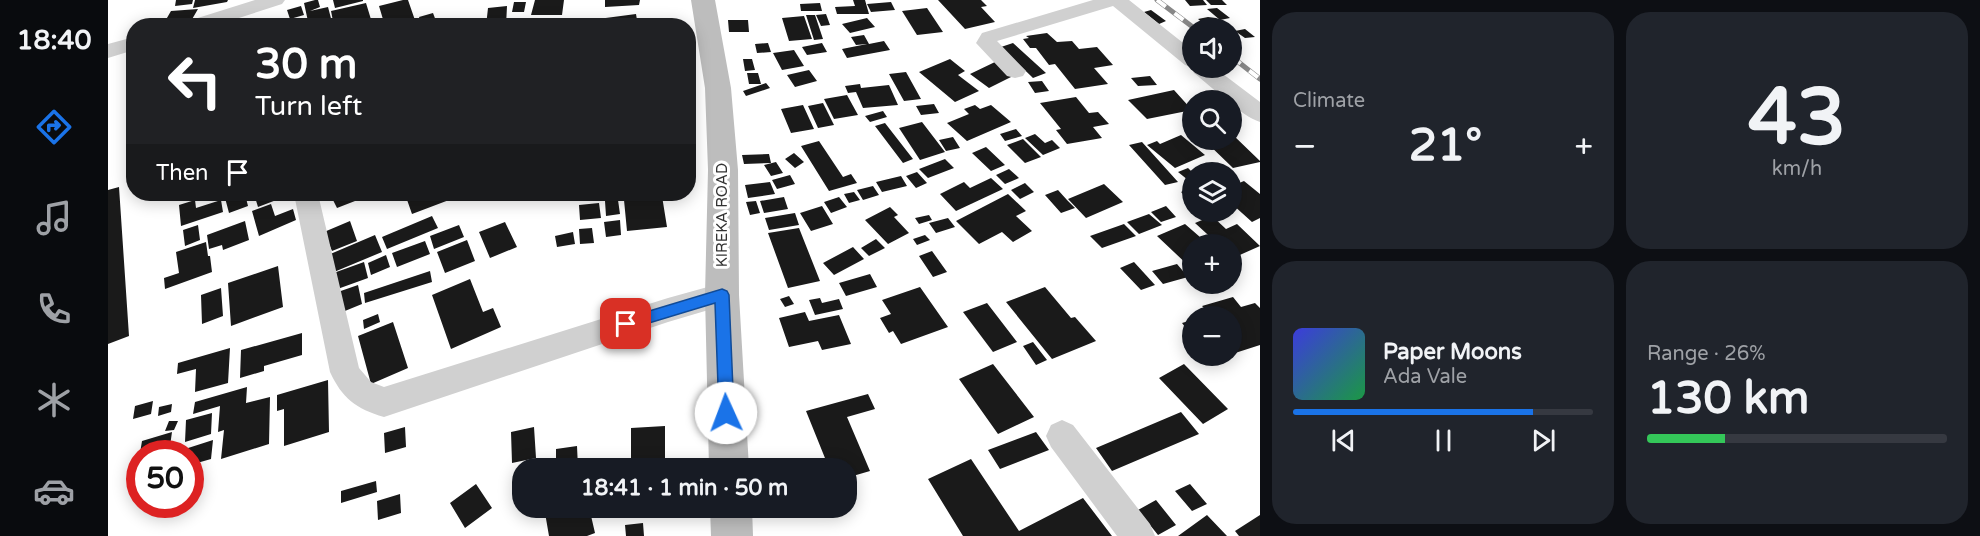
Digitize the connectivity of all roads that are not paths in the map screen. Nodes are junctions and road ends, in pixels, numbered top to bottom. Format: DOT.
graph roads {
  1 [pos="275,0"];
  2 [pos="703,0"];
  3 [pos="1108,1"];
  4 [pos="1052,7"];
  5 [pos="218,18"];
  6 [pos="126,45"];
  7 [pos="108,51"];
  8 [pos="1182,53"];
  9 [pos="1015,71"];
  10 [pos="1215,78"];
  11 [pos="1260,114"];
  12 [pos="308,201"];
  13 [pos="722,295"];
  14 [pos="1062,436"];
  15 [pos="729,458"];
  16 [pos="731,518"];
  17 [pos="732,536"];
  18 [pos="1138,536"];
  1 -- 5 [label="street"];
  2 -- 13 [label="main road, KIREKA ROAD"];
  3 -- 4 [label="street"];
  3 -- 8 [label="street"];
  4 -- 9 [label="street"];
  6 -- 7 [label="street"];
  10 -- 11 [label="street"];
  12 -- 13 [label="street"];
  13 -- 15 [label="main road, KIREKA ROAD"];
  14 -- 18 [label="street"];
  16 -- 17 [label="main road"];
}
